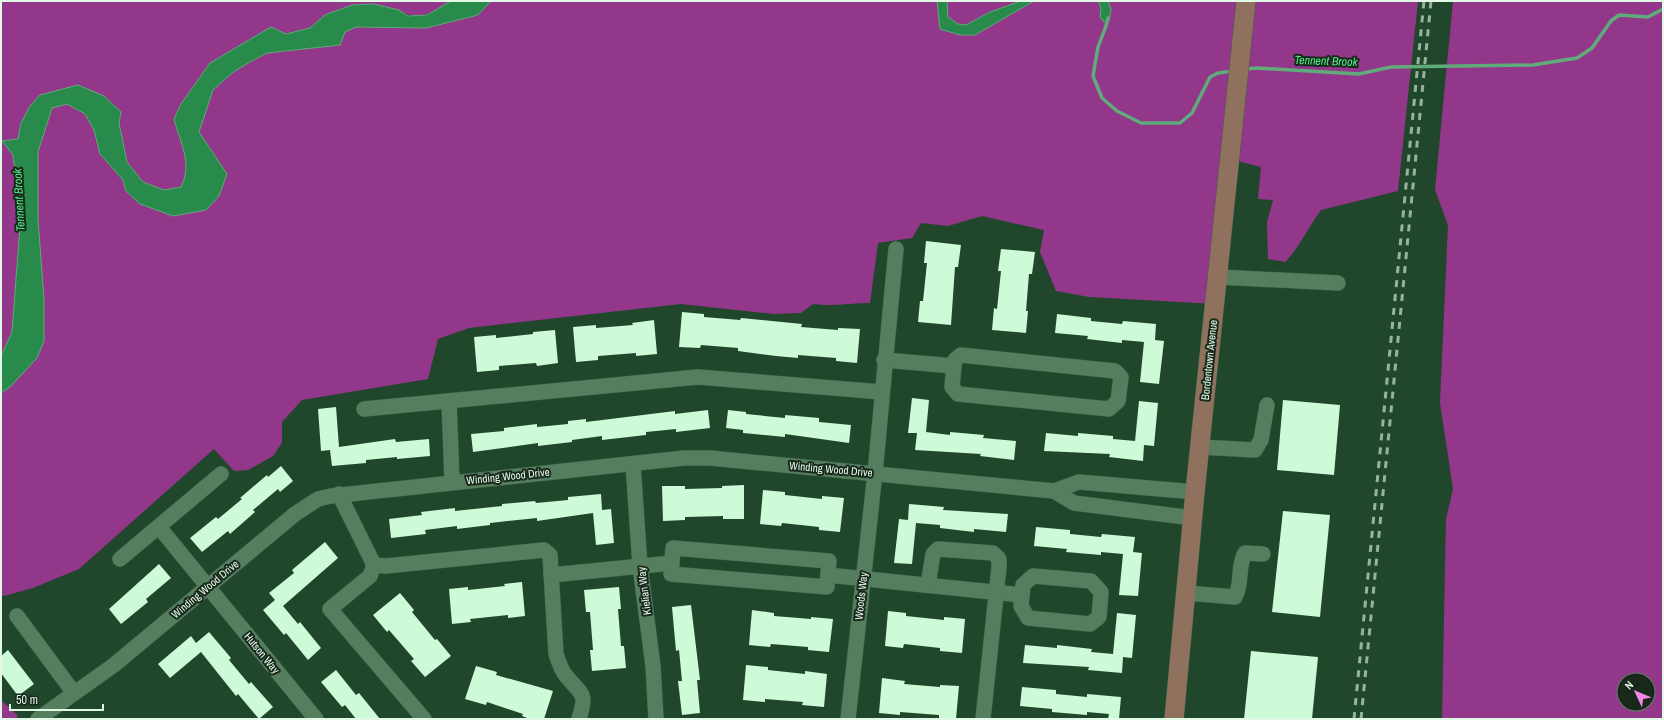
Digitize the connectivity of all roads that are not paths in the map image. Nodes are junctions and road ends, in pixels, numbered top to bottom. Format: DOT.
graph roads {
  1 [pos="1246,1"];
  2 [pos="896,249"];
  3 [pos="1218,277"];
  4 [pos="1338,283"];
  5 [pos="884,360"];
  6 [pos="954,366"];
  7 [pos="882,392"];
  8 [pos="449,401"];
  9 [pos="1267,405"];
  10 [pos="364,409"];
  11 [pos="1200,447"];
  12 [pos="633,464"];
  13 [pos="875,473"];
  14 [pos="221,474"];
  15 [pos="452,481"];
  16 [pos="1054,491"];
  17 [pos="1195,492"];
  18 [pos="339,494"];
  19 [pos="1193,518"];
  20 [pos="159,527"];
  21 [pos="1263,554"];
  22 [pos="120,559"];
  23 [pos="672,563"];
  24 [pos="374,566"];
  25 [pos="640,566"];
  26 [pos="550,575"];
  27 [pos="828,575"];
  28 [pos="863,579"];
  29 [pos="928,585"];
  30 [pos="208,587"];
  31 [pos="996,592"];
  32 [pos="1186,593"];
  33 [pos="1022,595"];
  34 [pos="17,616"];
  35 [pos="74,693"];
  36 [pos="38,719"];
  37 [pos="316,719"];
  38 [pos="424,719"];
  39 [pos="579,719"];
  40 [pos="656,719"];
  41 [pos="848,719"];
  42 [pos="983,719"];
  43 [pos="1174,719"];
  1 -- 3 [label="main road, Bordentown Avenue"];
  2 -- 5 [label="street, Woods Way"];
  3 -- 4 [label="street"];
  3 -- 11 [label="main road, Bordentown Avenue"];
  5 -- 6 [label="street"];
  5 -- 7 [label="street, Woods Way"];
  6 -- 6 [label="street"];
  7 -- 8 [label="street"];
  7 -- 13 [label="street, Woods Way"];
  8 -- 10 [label="street"];
  8 -- 15 [label="street"];
  9 -- 11 [label="street"];
  11 -- 17 [label="main road, Bordentown Avenue"];
  12 -- 13 [label="street, Winding Wood Drive"];
  12 -- 15 [label="street, Winding Wood Drive"];
  12 -- 25 [label="street, Kielian Way"];
  13 -- 16 [label="street, Winding Wood Drive"];
  13 -- 28 [label="street, Woods Way"];
  14 -- 20 [label="street"];
  15 -- 18 [label="street, Winding Wood Drive"];
  16 -- 17 [label="street, Winding Wood Drive"];
  16 -- 19 [label="street, Winding Wood Drive"];
  17 -- 19 [label="main road, Bordentown Avenue"];
  18 -- 24 [label="street"];
  18 -- 30 [label="street, Winding Wood Drive"];
  19 -- 32 [label="main road, Bordentown Avenue"];
  20 -- 22 [label="street"];
  20 -- 30 [label="street, Hutson Way"];
  21 -- 32 [label="street"];
  23 -- 25 [label="street"];
  23 -- 27 [label="street"];
  23 -- 27 [label="street"];
  24 -- 26 [label="street"];
  24 -- 38 [label="street"];
  25 -- 26 [label="street"];
  25 -- 40 [label="street, Kielian Way"];
  26 -- 39 [label="street"];
  27 -- 28 [label="street"];
  28 -- 29 [label="street"];
  28 -- 41 [label="street, Woods Way"];
  29 -- 31 [label="street"];
  29 -- 31 [label="street"];
  30 -- 35 [label="street, Winding Wood Drive"];
  30 -- 37 [label="street, Hutson Way"];
  31 -- 33 [label="street"];
  31 -- 42 [label="street"];
  32 -- 43 [label="main road, Bordentown Avenue"];
  33 -- 33 [label="street"];
  34 -- 35 [label="street"];
  35 -- 36 [label="street, Winding Wood Drive"];
}
